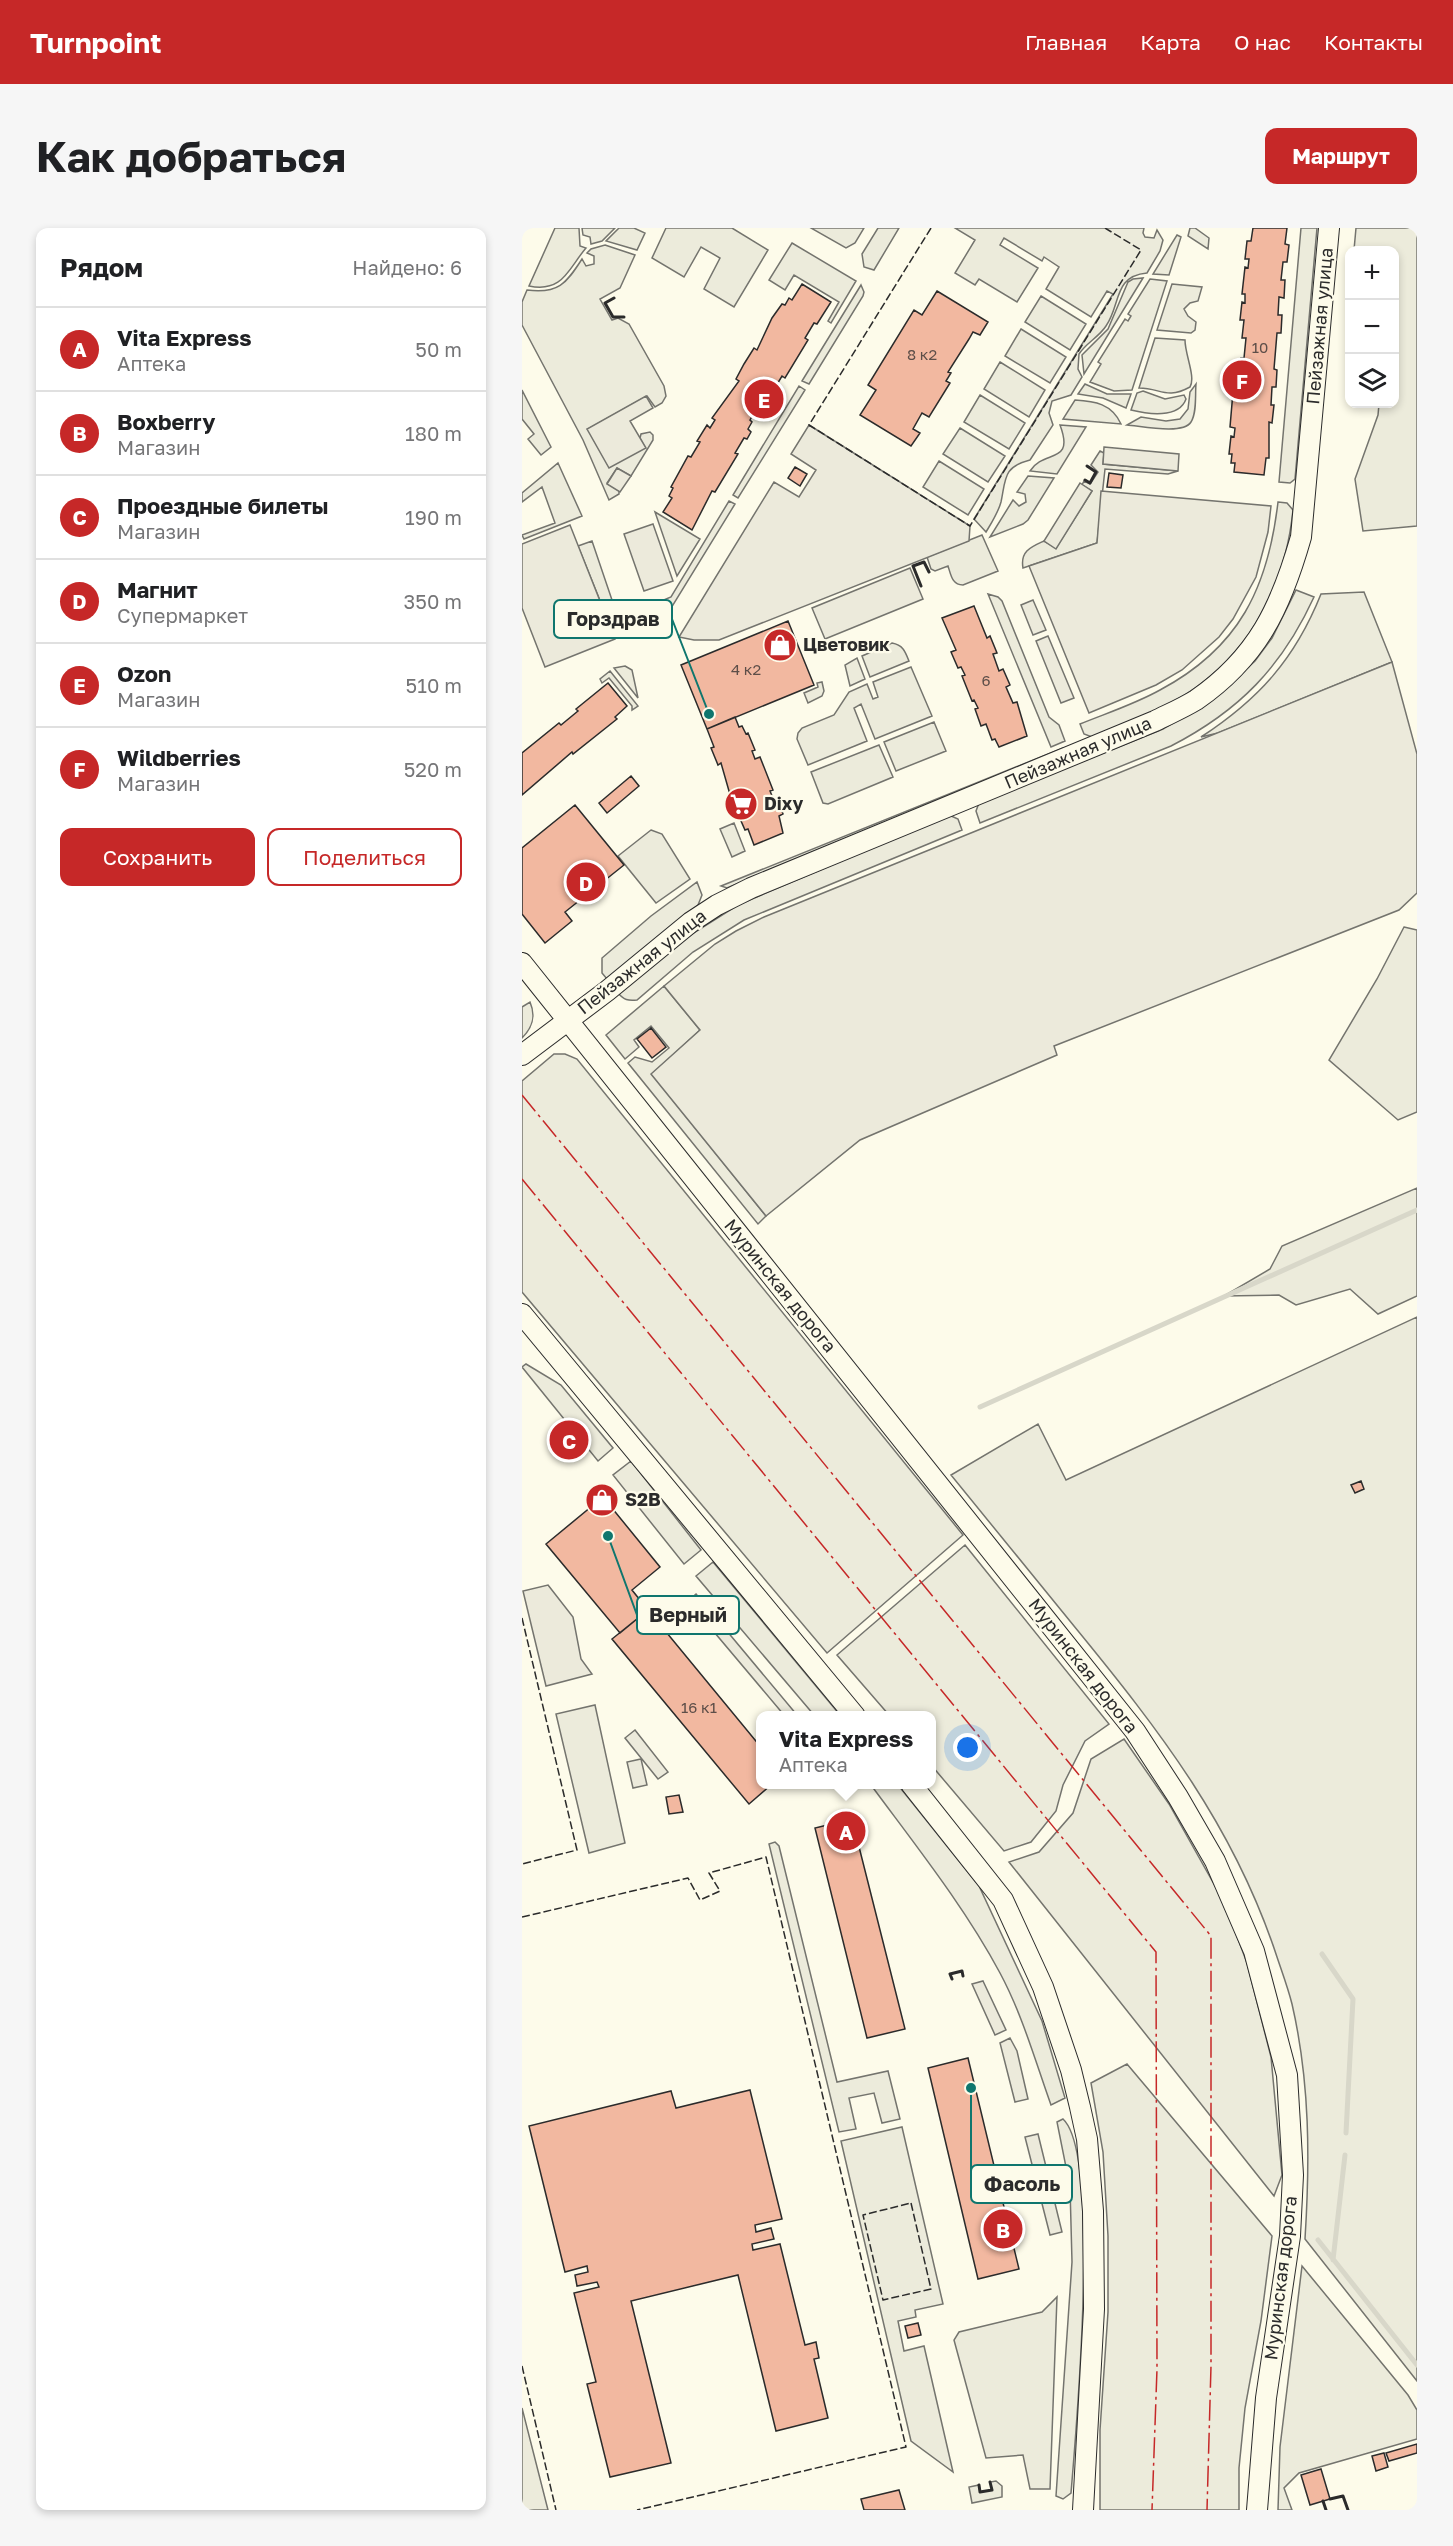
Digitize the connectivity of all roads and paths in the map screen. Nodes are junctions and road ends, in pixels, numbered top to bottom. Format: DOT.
graph roads {
  1 [pos="1329,228"];
  2 [pos="522,963"];
  3 [pos="568,1019"];
  4 [pos="522,1055"];
  5 [pos="522,1314"];
  6 [pos="851,1711"];
  7 [pos="914,1789"];
  8 [pos="1083,2510"];
  9 [pos="1257,2510"];
  1 -- 3 [label="street, Пейзажная улица"];
  2 -- 3 [label="street, Муринская дорога"];
  3 -- 4 [label="street, Пейзажная улица"];
  3 -- 9 [label="street, Муринская дорога"];
  5 -- 6 [label="street"];
  7 -- 8 [label="street"];
}
